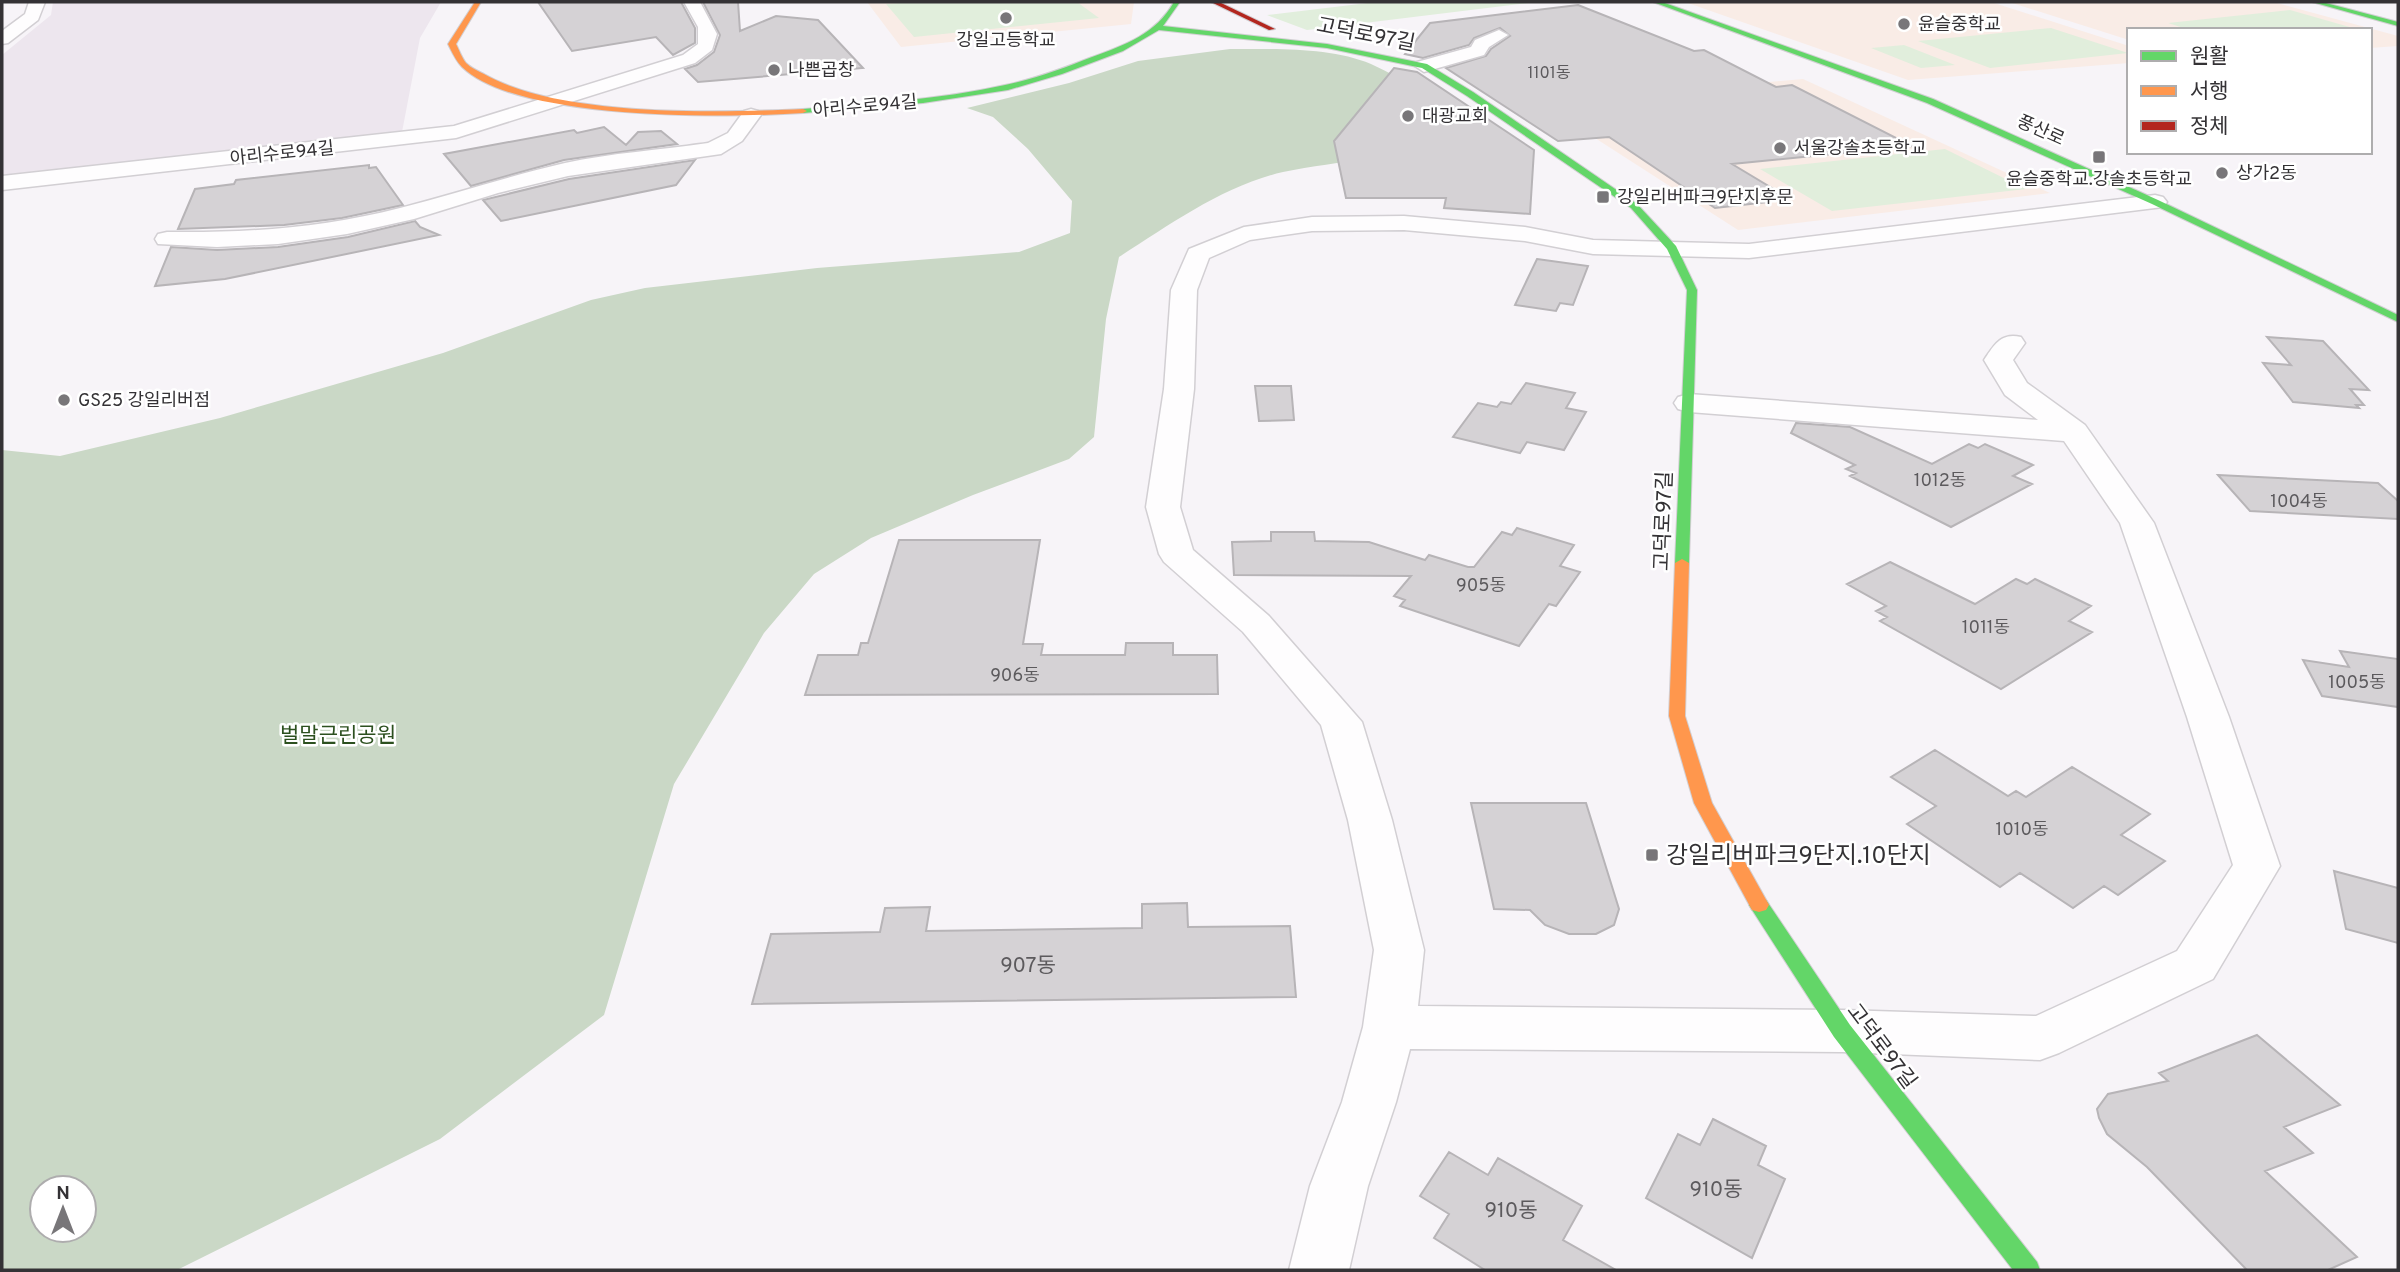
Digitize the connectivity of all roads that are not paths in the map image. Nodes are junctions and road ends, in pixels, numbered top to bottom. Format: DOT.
graph roads {
  1 [pos="37,2"];
  2 [pos="478,2"];
  3 [pos="692,2"];
  4 [pos="1177,2"];
  5 [pos="1214,2"];
  6 [pos="1657,2"];
  7 [pos="2315,2"];
  8 [pos="2398,24"];
  9 [pos="1159,28"];
  10 [pos="1499,35"];
  11 [pos="2,39"];
  12 [pos="1327,46"];
  13 [pos="1186,47"];
  14 [pos="1478,51"];
  15 [pos="1509,51"];
  16 [pos="1147,52"];
  17 [pos="1095,60"];
  18 [pos="1424,66"];
  19 [pos="557,100"];
  20 [pos="751,115"];
  21 [pos="2,183"];
  22 [pos="2155,202"];
  23 [pos="167,239"];
  24 [pos="1672,248"];
  25 [pos="2398,319"];
  26 [pos="2011,343"];
  27 [pos="1689,403"];
  28 [pos="2074,432"];
  29 [pos="1389,1027"];
  30 [pos="1842,1031"];
  31 [pos="1319,1270"];
  32 [pos="2028,1270"];
  1 -- 11 [label="street"];
  2 -- 19 [label="street, 아리수로94길"];
  3 -- 19 [label="street"];
  4 -- 9 [label="street"];
  5 -- 12 [label="street"];
  6 -- 22 [label="street, 풍산로"];
  7 -- 8 [label="street"];
  9 -- 12 [label="street, 고덕로97길"];
  9 -- 17 [label="street, 아리수로94길"];
  10 -- 14 [label="street"];
  12 -- 13 [label="street"];
  12 -- 18 [label="street, 고덕로97길"];
  14 -- 15 [label="street"];
  14 -- 18 [label="street"];
  16 -- 17 [label="street"];
  17 -- 20 [label="street, 아리수로94길"];
  18 -- 24 [label="street, 고덕로97길"];
  19 -- 20 [label="street, 아리수로94길"];
  19 -- 21 [label="street, 아리수로94길"];
  20 -- 23 [label="street"];
  22 -- 24 [label="street"];
  22 -- 25 [label="street, 풍산로"];
  24 -- 27 [label="street, 고덕로97길"];
  24 -- 29 [label="street"];
  26 -- 28 [label="street"];
  27 -- 28 [label="street"];
  27 -- 30 [label="street, 고덕로97길"];
  28 -- 30 [label="street"];
  29 -- 30 [label="street"];
  29 -- 31 [label="street"];
  30 -- 32 [label="street, 고덕로97길"];
}
